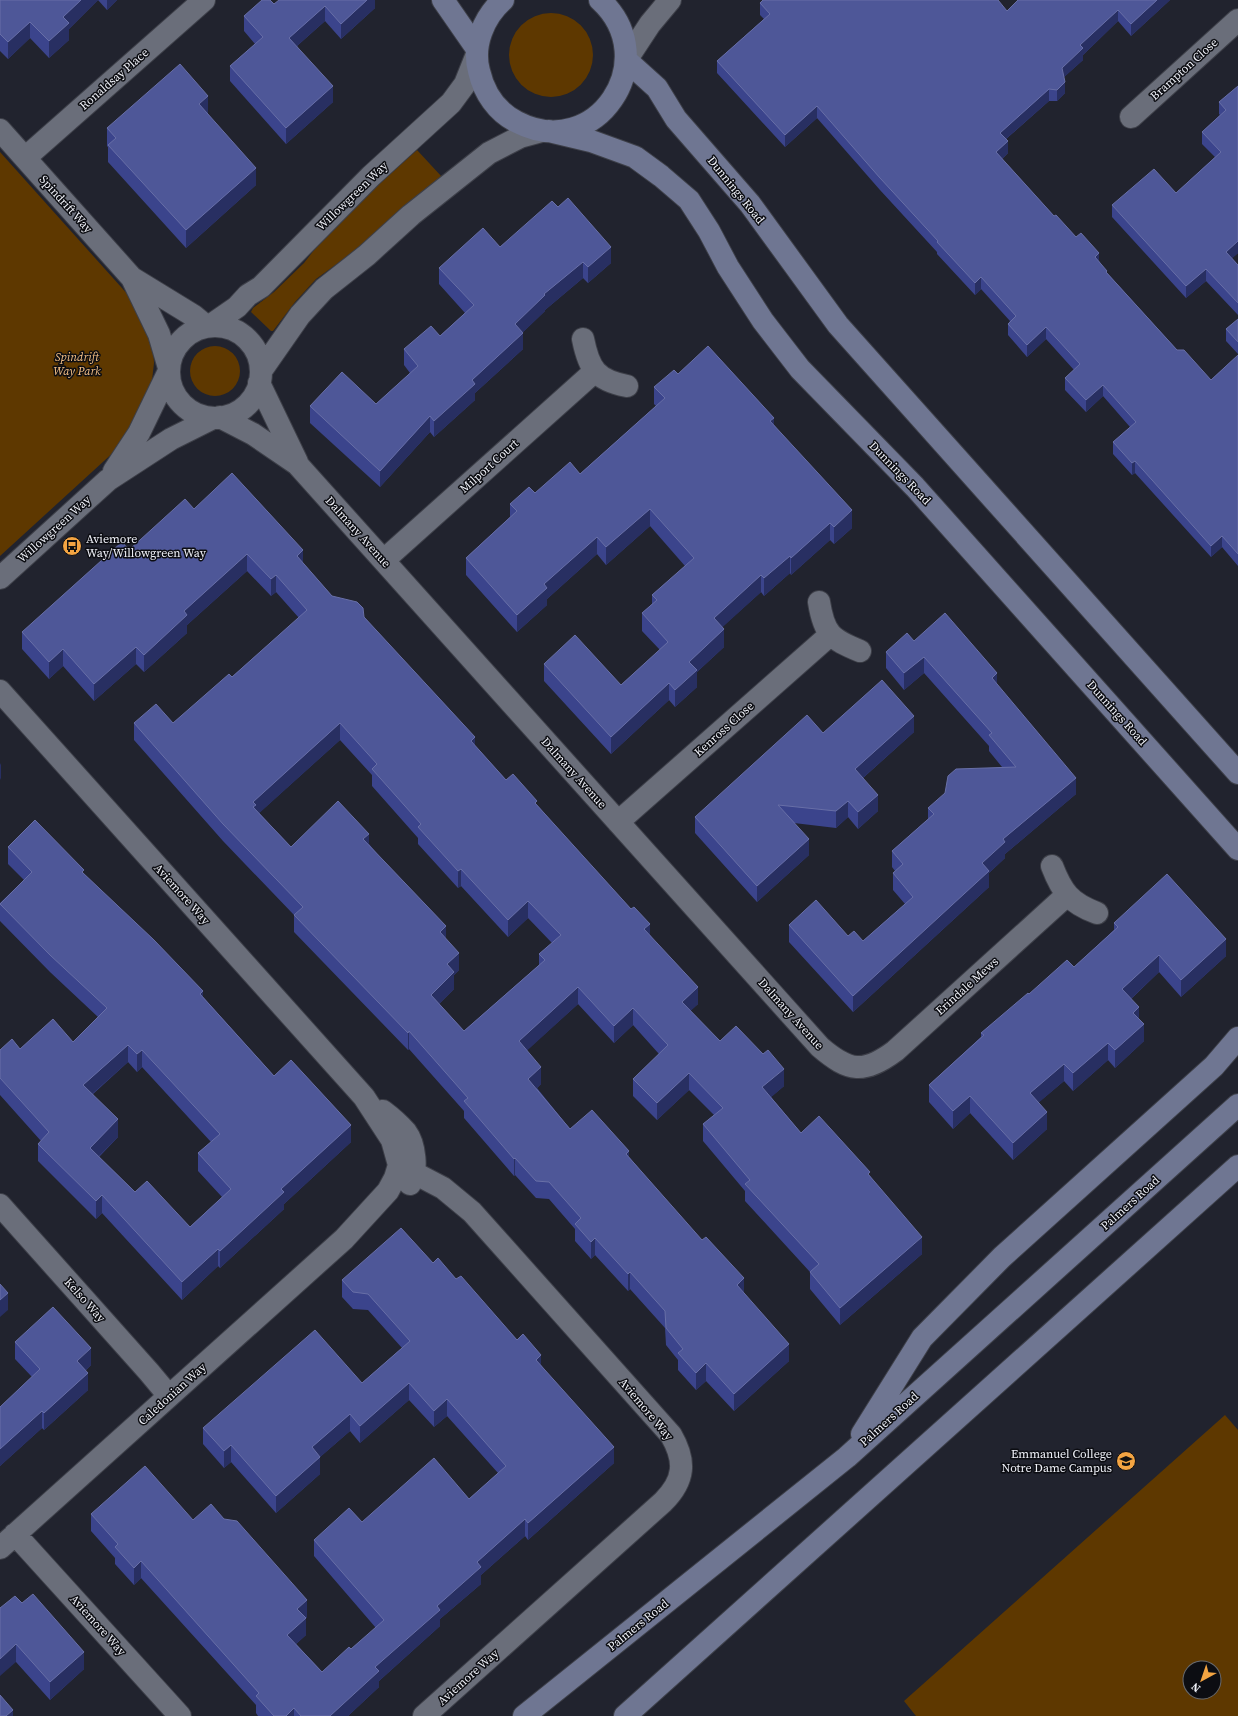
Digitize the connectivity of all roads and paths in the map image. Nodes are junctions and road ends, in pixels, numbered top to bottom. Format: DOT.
graph roads {
  1 [pos="204,0"];
  2 [pos="443,0"];
  3 [pos="503,0"];
  4 [pos="600,0"];
  5 [pos="670,0"];
  6 [pos="1238,20"];
  7 [pos="477,52"];
  8 [pos="626,59"];
  9 [pos="1131,116"];
  10 [pos="0,130"];
  11 [pos="546,131"];
  12 [pos="25,158"];
  13 [pos="132,278"];
  14 [pos="208,326"];
  15 [pos="584,339"];
  16 [pos="168,370"];
  17 [pos="594,372"];
  18 [pos="260,377"];
  19 [pos="627,386"];
  20 [pos="217,417"];
  21 [pos="297,464"];
  22 [pos="108,480"];
  23 [pos="384,560"];
  24 [pos="0,578"];
  25 [pos="819,602"];
  26 [pos="830,635"];
  27 [pos="860,651"];
  28 [pos="0,691"];
  29 [pos="1238,773"];
  30 [pos="618,822"];
  31 [pos="1238,849"];
  32 [pos="1052,866"];
  33 [pos="1067,896"];
  34 [pos="1097,913"];
  35 [pos="1238,1038"];
  36 [pos="862,1067"];
  37 [pos="1238,1105"];
  38 [pos="1238,1166"];
  39 [pos="406,1169"];
  40 [pos="0,1205"];
  41 [pos="169,1396"];
  42 [pos="847,1457"];
  43 [pos="8,1541"];
  44 [pos="180,1716"];
  45 [pos="424,1716"];
  46 [pos="524,1716"];
  47 [pos="625,1716"];
  1 -- 12 [label="street, Ronaldsay Place"];
  2 -- 7 [label="main road"];
  3 -- 7 [label="main road"];
  4 -- 8 [label="main road"];
  5 -- 8 [label="street"];
  6 -- 9 [label="street, Brampton Close"];
  7 -- 11 [label="main road, Dunnings Road"];
  7 -- 14 [label="street, Willowgreen Way"];
  8 -- 11 [label="main road"];
  8 -- 29 [label="main road, Dunnings Road"];
  10 -- 12 [label="street, Spindrift Way"];
  11 -- 18 [label="street"];
  11 -- 31 [label="main road, Dunnings Road"];
  12 -- 13 [label="street, Spindrift Way"];
  13 -- 14 [label="street, Spindrift Way"];
  13 -- 16 [label="street, Spindrift Way"];
  14 -- 16 [label="street"];
  14 -- 18 [label="street"];
  15 -- 17 [label="street"];
  16 -- 20 [label="street"];
  16 -- 22 [label="street, Willowgreen Way"];
  17 -- 19 [label="street"];
  17 -- 23 [label="street, Milport Court"];
  18 -- 20 [label="street"];
  18 -- 21 [label="street, Dalmany Avenue"];
  20 -- 21 [label="street, Dalmany Avenue"];
  20 -- 22 [label="street, Willowgreen Way"];
  21 -- 23 [label="street, Dalmany Avenue"];
  22 -- 24 [label="street, Willowgreen Way"];
  23 -- 30 [label="street, Dalmany Avenue"];
  25 -- 26 [label="street"];
  26 -- 27 [label="street"];
  26 -- 30 [label="street, Kenross Close"];
  28 -- 39 [label="street, Aviemore Way"];
  30 -- 36 [label="street, Dalmany Avenue"];
  32 -- 33 [label="street"];
  33 -- 34 [label="street"];
  33 -- 36 [label="street, Erindale Mews"];
  35 -- 42 [label="main road"];
  37 -- 42 [label="main road, Palmers Road"];
  38 -- 47 [label="main road"];
  39 -- 41 [label="street, Caledonian Way"];
  39 -- 45 [label="street, Aviemore Way"];
  40 -- 41 [label="street, Kelso Way"];
  41 -- 43 [label="street, Caledonian Way"];
  42 -- 46 [label="main road, Palmers Road"];
  43 -- 44 [label="street, Aviemore Way"];
}
